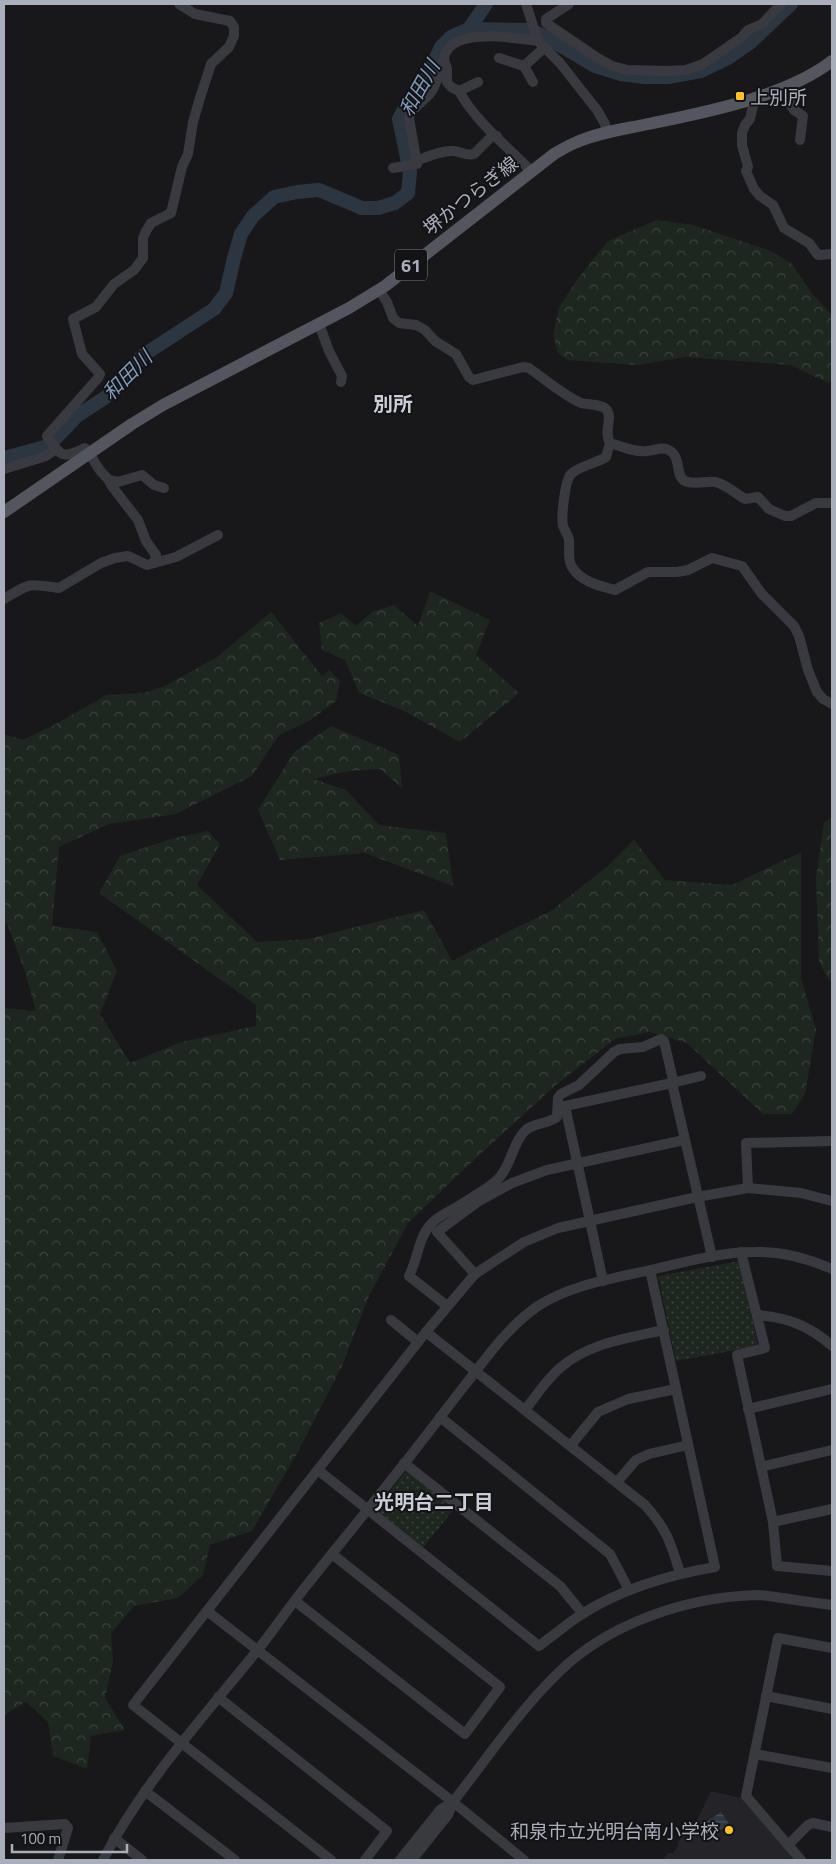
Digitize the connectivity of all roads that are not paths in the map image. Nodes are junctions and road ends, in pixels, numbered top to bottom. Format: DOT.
graph roads {
  1 [pos="179,4"];
  2 [pos="526,4"];
  3 [pos="569,4"];
  4 [pos="781,4"];
  5 [pos="532,19"];
  6 [pos="546,23"];
  7 [pos="539,42"];
  8 [pos="444,58"];
  9 [pos="499,58"];
  10 [pos="832,61"];
  11 [pos="524,66"];
  12 [pos="478,82"];
  13 [pos="533,82"];
  14 [pos="792,84"];
  15 [pos="459,91"];
  16 [pos="755,97"];
  17 [pos="606,133"];
  18 [pos="497,136"];
  19 [pos="800,140"];
  20 [pos="416,161"];
  21 [pos="393,168"];
  22 [pos="531,171"];
  23 [pos="832,254"];
  24 [pos="379,290"];
  25 [pos="319,324"];
  26 [pos="341,382"];
  27 [pos="610,443"];
  28 [pos="56,449"];
  29 [pos="90,452"];
  30 [pos="4,468"];
  31 [pos="110,480"];
  32 [pos="164,488"];
  33 [pos="832,503"];
  34 [pos="4,512"];
  35 [pos="218,535"];
  36 [pos="154,563"];
  37 [pos="4,598"];
  38 [pos="832,704"];
  39 [pos="701,1076"];
  40 [pos="672,1083"];
  41 [pos="684,1140"];
  42 [pos="832,1141"];
  43 [pos="577,1164"];
  44 [pos="748,1188"];
  45 [pos="697,1197"];
  46 [pos="832,1201"];
  47 [pos="590,1220"];
  48 [pos="741,1252"];
  49 [pos="712,1257"];
  50 [pos="832,1269"];
  51 [pos="650,1270"];
  52 [pos="475,1274"];
  53 [pos="604,1281"];
  54 [pos="447,1306"];
  55 [pos="757,1315"];
  56 [pos="391,1320"];
  57 [pos="664,1330"];
  58 [pos="426,1332"];
  59 [pos="418,1342"];
  60 [pos="832,1346"];
  61 [pos="476,1371"];
  62 [pos="676,1389"];
  63 [pos="832,1389"];
  64 [pos="748,1409"];
  65 [pos="524,1410"];
  66 [pos="440,1417"];
  67 [pos="688,1445"];
  68 [pos="572,1446"];
  69 [pos="832,1450"];
  70 [pos="404,1463"];
  71 [pos="761,1466"];
  72 [pos="318,1470"];
  73 [pos="617,1482"];
  74 [pos="832,1509"];
  75 [pos="367,1510"];
  76 [pos="773,1522"];
  77 [pos="332,1554"];
  78 [pos="832,1571"];
  79 [pos="680,1573"];
  80 [pos="629,1590"];
  81 [pos="295,1601"];
  82 [pos="832,1605"];
  83 [pos="207,1611"];
  84 [pos="583,1614"];
  85 [pos="832,1648"];
  86 [pos="258,1650"];
  87 [pos="766,1696"];
  88 [pos="218,1697"];
  89 [pos="832,1709"];
  90 [pos="181,1744"];
  91 [pos="755,1754"];
  92 [pos="832,1768"];
  93 [pos="145,1791"];
  94 [pos="452,1802"];
  95 [pos="832,1827"];
  96 [pos="4,1828"];
  97 [pos="114,1838"];
  98 [pos="788,1845"];
  99 [pos="58,1860"];
  100 [pos="103,1860"];
  101 [pos="142,1860"];
  102 [pos="235,1860"];
  103 [pos="331,1860"];
  104 [pos="365,1860"];
  105 [pos="400,1860"];
  106 [pos="412,1860"];
  107 [pos="524,1860"];
  108 [pos="802,1860"];
  1 -- 28 [label="street"];
  2 -- 5 [label="street"];
  3 -- 6 [label="street"];
  4 -- 6 [label="street"];
  5 -- 6 [label="street"];
  5 -- 7 [label="street"];
  7 -- 8 [label="street"];
  7 -- 11 [label="street"];
  7 -- 17 [label="street"];
  8 -- 15 [label="street"];
  8 -- 20 [label="street"];
  9 -- 11 [label="street"];
  10 -- 14 [label="main road, 堺かつらぎ線 / 61"];
  11 -- 13 [label="street"];
  12 -- 15 [label="street"];
  14 -- 16 [label="main road, 堺かつらぎ線 / 61"];
  14 -- 19 [label="street"];
  15 -- 18 [label="street"];
  16 -- 17 [label="main road, 堺かつらぎ線 / 61"];
  16 -- 23 [label="street"];
  17 -- 22 [label="main road, 堺かつらぎ線 / 61"];
  18 -- 20 [label="street"];
  18 -- 22 [label="street"];
  20 -- 21 [label="street"];
  22 -- 24 [label="main road, 堺かつらぎ線 / 61"];
  24 -- 25 [label="main road, 堺かつらぎ線 / 61"];
  24 -- 27 [label="street"];
  25 -- 26 [label="street"];
  25 -- 29 [label="main road, 堺かつらぎ線 / 61"];
  27 -- 33 [label="street"];
  27 -- 38 [label="street"];
  28 -- 29 [label="street"];
  28 -- 30 [label="street"];
  29 -- 31 [label="street"];
  29 -- 34 [label="main road, 堺かつらぎ線 / 61"];
  31 -- 32 [label="street"];
  31 -- 36 [label="street"];
  35 -- 36 [label="street"];
  36 -- 37 [label="street"];
  39 -- 40 [label="street"];
  40 -- 41 [label="street"];
  40 -- 43 [label="street"];
  40 -- 54 [label="street"];
  41 -- 43 [label="street"];
  41 -- 45 [label="street"];
  42 -- 44 [label="street"];
  43 -- 47 [label="street"];
  43 -- 52 [label="street"];
  44 -- 45 [label="street"];
  44 -- 46 [label="street"];
  45 -- 47 [label="street"];
  45 -- 49 [label="street"];
  47 -- 52 [label="street"];
  47 -- 53 [label="street"];
  48 -- 49 [label="street"];
  48 -- 50 [label="street"];
  48 -- 55 [label="street"];
  49 -- 51 [label="street"];
  51 -- 53 [label="street"];
  51 -- 57 [label="street"];
  52 -- 54 [label="street"];
  53 -- 61 [label="street"];
  54 -- 58 [label="street"];
  55 -- 60 [label="street"];
  55 -- 64 [label="street"];
  56 -- 59 [label="street"];
  57 -- 62 [label="street"];
  57 -- 65 [label="street"];
  58 -- 59 [label="street"];
  58 -- 61 [label="street"];
  59 -- 72 [label="street"];
  61 -- 65 [label="street"];
  61 -- 66 [label="street"];
  62 -- 67 [label="street"];
  62 -- 68 [label="street"];
  63 -- 64 [label="street"];
  64 -- 71 [label="street"];
  65 -- 68 [label="street"];
  66 -- 70 [label="street"];
  66 -- 80 [label="street"];
  67 -- 73 [label="street"];
  67 -- 79 [label="street"];
  68 -- 73 [label="street"];
  69 -- 71 [label="street"];
  70 -- 75 [label="street"];
  70 -- 84 [label="street"];
  71 -- 76 [label="street"];
  72 -- 75 [label="street"];
  72 -- 83 [label="street"];
  73 -- 79 [label="street"];
  74 -- 76 [label="street"];
  75 -- 77 [label="street"];
  75 -- 84 [label="street"];
  76 -- 78 [label="street"];
  77 -- 81 [label="street"];
  77 -- 81 [label="street"];
  79 -- 80 [label="street"];
  80 -- 84 [label="street"];
  81 -- 86 [label="street"];
  82 -- 94 [label="street"];
  83 -- 86 [label="street"];
  83 -- 90 [label="street"];
  85 -- 87 [label="street"];
  86 -- 88 [label="street"];
  86 -- 94 [label="street"];
  87 -- 89 [label="street"];
  87 -- 91 [label="street"];
  88 -- 90 [label="street"];
  88 -- 104 [label="street"];
  90 -- 93 [label="street"];
  90 -- 103 [label="street"];
  91 -- 92 [label="street"];
  91 -- 98 [label="street"];
  93 -- 97 [label="street"];
  93 -- 102 [label="street"];
  94 -- 105 [label="street"];
  94 -- 106 [label="street"];
  94 -- 107 [label="street"];
  95 -- 98 [label="street"];
  96 -- 99 [label="street"];
  97 -- 100 [label="street"];
  97 -- 101 [label="street"];
  98 -- 108 [label="street"];
}
